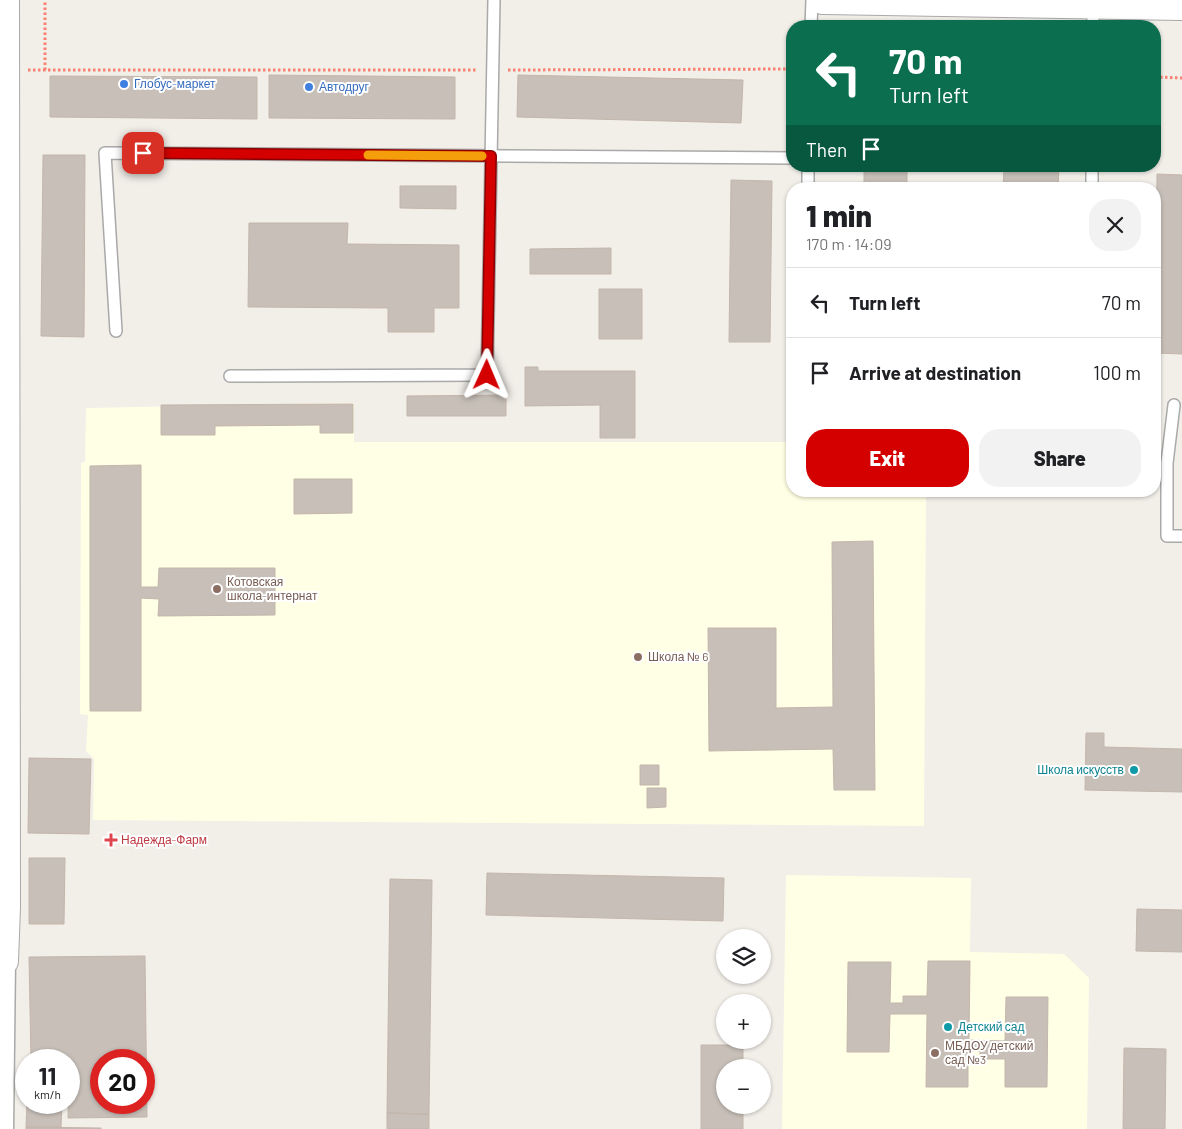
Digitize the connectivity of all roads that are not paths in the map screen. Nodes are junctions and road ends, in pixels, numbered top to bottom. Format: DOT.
graph roads {
  1 [pos="5,0"];
  2 [pos="494,0"];
  3 [pos="812,0"];
  4 [pos="823,0"];
  5 [pos="1129,2"];
  6 [pos="1182,6"];
  7 [pos="1093,15"];
  8 [pos="811,20"];
  9 [pos="491,156"];
  10 [pos="786,158"];
  11 [pos="2,223"];
  12 [pos="116,331"];
  13 [pos="230,376"];
  14 [pos="1174,405"];
  15 [pos="1161,462"];
  16 [pos="1182,536"];
  17 [pos="3,907"];
  18 [pos="2,961"];
  19 [pos="2,1129"];
  1 -- 11 [label="street"];
  2 -- 9 [label="lane"];
  3 -- 8 [label="lane"];
  4 -- 7 [label="street"];
  5 -- 6 [label="street"];
  5 -- 7 [label="street"];
  9 -- 10 [label="lane"];
  9 -- 12 [label="lane"];
  9 -- 13 [label="lane"];
  11 -- 17 [label="street"];
  14 -- 15 [label="lane"];
  15 -- 16 [label="lane"];
  17 -- 18 [label="street"];
  18 -- 19 [label="street"];
}
